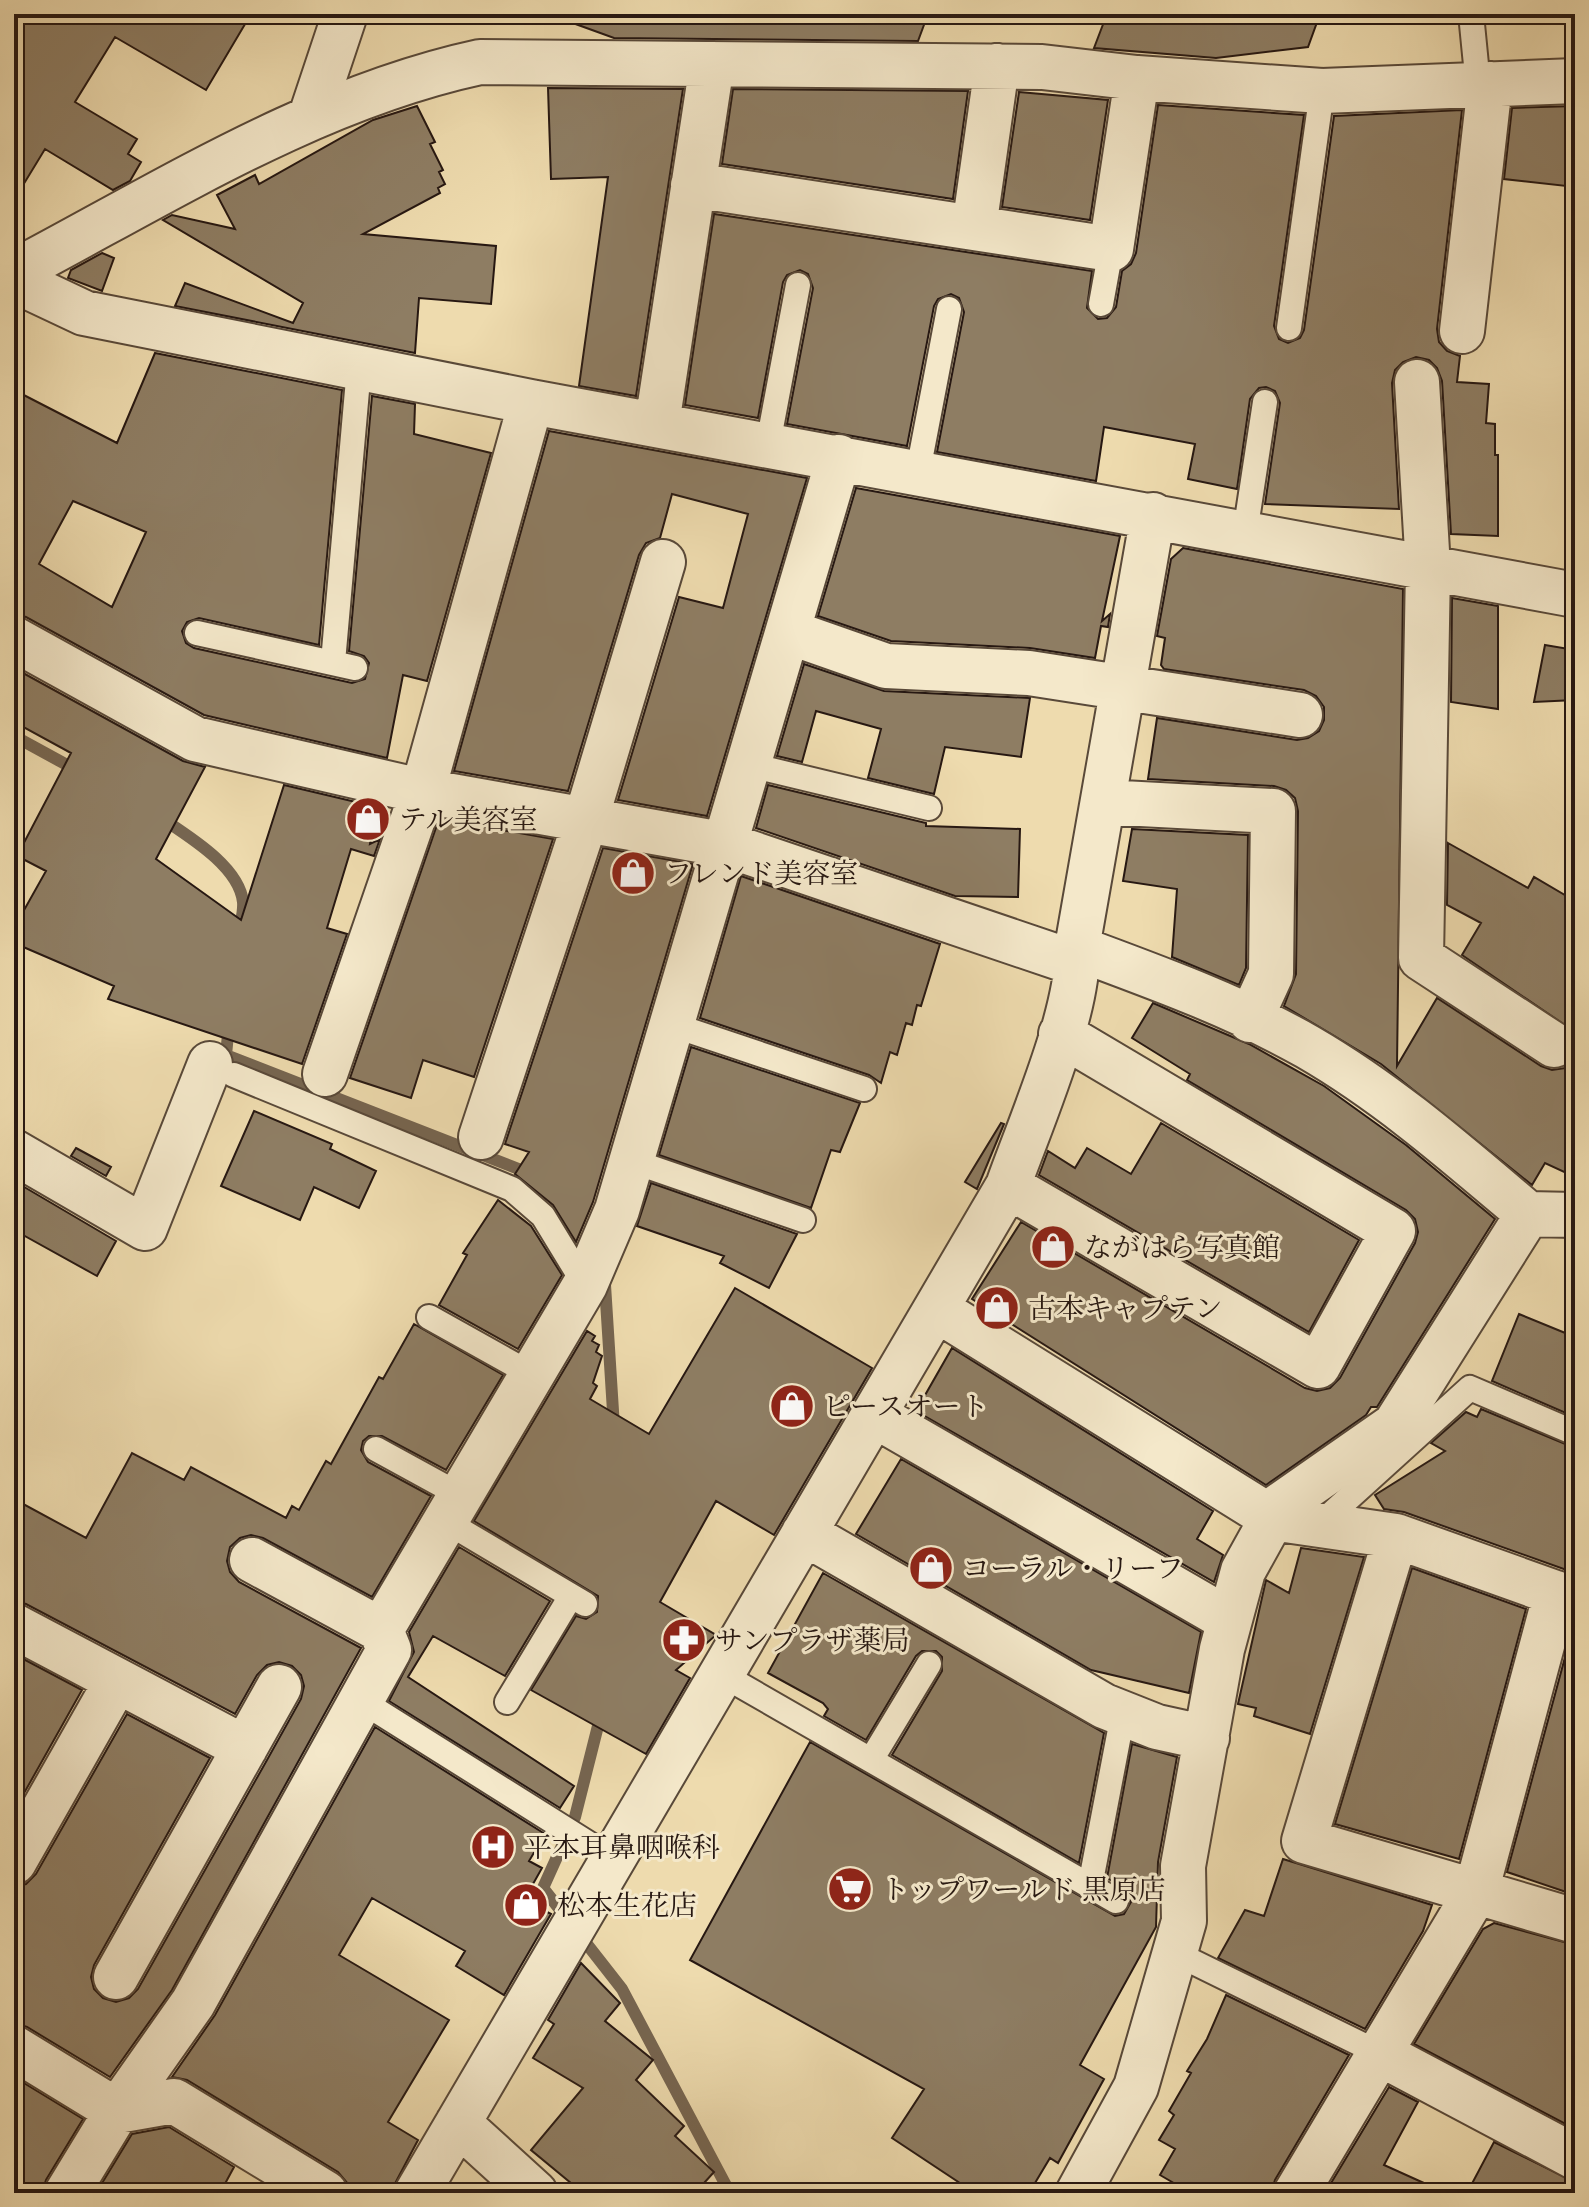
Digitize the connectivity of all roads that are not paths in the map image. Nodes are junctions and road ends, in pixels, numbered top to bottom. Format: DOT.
graph roads {
  1 [pos="345,14"];
  2 [pos="1471,14"];
  3 [pos="712,64"];
  4 [pos="997,66"];
  5 [pos="1137,78"];
  6 [pos="1575,81"];
  7 [pos="1484,84"];
  8 [pos="1322,91"];
  9 [pos="311,116"];
  10 [pos="693,185"];
  11 [pos="974,228"];
  12 [pos="1111,249"];
  13 [pos="14,272"];
  14 [pos="14,280"];
  15 [pos="798,285"];
  16 [pos="1101,304"];
  17 [pos="949,309"];
  18 [pos="1289,328"];
  19 [pos="1462,331"];
  20 [pos="359,368"];
  21 [pos="1417,382"];
  22 [pos="531,402"];
  23 [pos="1265,402"];
  24 [pos="657,424"];
  25 [pos="768,444"];
  26 [pos="839,457"];
  27 [pos="918,471"];
  28 [pos="1153,515"];
  29 [pos="1245,533"];
  30 [pos="663,562"];
  31 [pos="1428,568"];
  32 [pos="1575,595"];
  33 [pos="789,632"];
  34 [pos="197,633"];
  35 [pos="14,639"];
  36 [pos="1124,687"];
  37 [pos="1300,715"];
  38 [pos="750,765"];
  39 [pos="423,790"];
  40 [pos="1103,802"];
  41 [pos="929,808"];
  42 [pos="586,819"];
  43 [pos="727,845"];
  44 [pos="1078,956"];
  45 [pos="1250,1020"];
  46 [pos="673,1025"];
  47 [pos="1061,1034"];
  48 [pos="1554,1045"];
  49 [pos="222,1069"];
  50 [pos="325,1074"];
  51 [pos="864,1089"];
  52 [pos="481,1137"];
  53 [pos="14,1152"];
  54 [pos="632,1161"];
  55 [pos="1008,1186"];
  56 [pos="1528,1214"];
  57 [pos="1575,1215"];
  58 [pos="803,1220"];
  59 [pos="591,1269"];
  60 [pos="936,1309"];
  61 [pos="429,1317"];
  62 [pos="531,1374"];
  63 [pos="874,1415"];
  64 [pos="1575,1433"];
  65 [pos="376,1449"];
  66 [pos="452,1508"];
  67 [pos="1272,1518"];
  68 [pos="1319,1525"];
  69 [pos="804,1533"];
  70 [pos="1396,1536"];
  71 [pos="252,1560"];
  72 [pos="1565,1596"];
  73 [pos="1229,1620"];
  74 [pos="14,1626"];
  75 [pos="381,1630"];
  76 [pos="929,1664"];
  77 [pos="721,1674"];
  78 [pos="116,1682"];
  79 [pos="279,1687"];
  80 [pos="360,1700"];
  81 [pos="507,1702"];
  82 [pos="1123,1714"];
  83 [pos="1207,1738"];
  84 [pos="245,1748"];
  85 [pos="871,1760"];
  86 [pos="600,1851"];
  87 [pos="14,1862"];
  88 [pos="1090,1886"];
  89 [pos="1476,1892"];
  90 [pos="1116,1901"];
  91 [pos="1575,1921"];
  92 [pos="1175,1953"];
  93 [pos="116,1977"];
  94 [pos="14,2048"];
  95 [pos="1377,2052"];
  96 [pos="117,2111"];
  97 [pos="458,2123"];
  98 [pos="1575,2157"];
  99 [pos="67,2193"];
  100 [pos="325,2193"];
  101 [pos="417,2193"];
  102 [pos="535,2193"];
  103 [pos="1078,2193"];
  104 [pos="1296,2193"];
  1 -- 9 [label="street"];
  2 -- 7 [label="lane"];
  3 -- 4 [label="street"];
  3 -- 9 [label="street"];
  3 -- 10 [label="street"];
  4 -- 5 [label="street"];
  4 -- 11 [label="street"];
  5 -- 8 [label="street"];
  5 -- 12 [label="street"];
  6 -- 7 [label="street"];
  7 -- 8 [label="street"];
  7 -- 19 [label="street"];
  8 -- 18 [label="lane"];
  9 -- 13 [label="street"];
  10 -- 11 [label="street"];
  10 -- 24 [label="street"];
  11 -- 12 [label="street"];
  12 -- 16 [label="lane"];
  14 -- 20 [label="street"];
  15 -- 25 [label="lane"];
  17 -- 27 [label="lane"];
  20 -- 22 [label="street"];
  20 -- 34 [label="lane"];
  21 -- 31 [label="street"];
  22 -- 24 [label="street"];
  22 -- 39 [label="street"];
  23 -- 29 [label="lane"];
  24 -- 25 [label="street"];
  25 -- 26 [label="street"];
  26 -- 27 [label="street"];
  26 -- 33 [label="street"];
  27 -- 28 [label="street"];
  28 -- 29 [label="street"];
  28 -- 36 [label="street"];
  29 -- 31 [label="street"];
  30 -- 42 [label="street"];
  31 -- 32 [label="street"];
  31 -- 48 [label="street"];
  33 -- 36 [label="street"];
  33 -- 38 [label="street"];
  35 -- 39 [label="street"];
  36 -- 37 [label="street"];
  36 -- 40 [label="street"];
  38 -- 41 [label="lane"];
  38 -- 43 [label="street"];
  39 -- 42 [label="street"];
  39 -- 50 [label="street"];
  40 -- 44 [label="street"];
  40 -- 45 [label="street"];
  42 -- 43 [label="street"];
  42 -- 52 [label="street"];
  43 -- 44 [label="street"];
  43 -- 46 [label="street"];
  44 -- 45 [label="street"];
  44 -- 47 [label="street"];
  45 -- 56 [label="street"];
  46 -- 51 [label="lane"];
  46 -- 54 [label="street"];
  47 -- 55 [label="street"];
  47 -- 55 [label="street"];
  49 -- 53 [label="street"];
  49 -- 59 [label="lane"];
  54 -- 58 [label="lane"];
  54 -- 59 [label="street"];
  55 -- 60 [label="street"];
  56 -- 57 [label="street"];
  56 -- 67 [label="street"];
  59 -- 62 [label="street"];
  60 -- 63 [label="street"];
  60 -- 67 [label="street"];
  61 -- 62 [label="lane"];
  62 -- 66 [label="street"];
  63 -- 69 [label="street"];
  63 -- 73 [label="street"];
  64 -- 68 [label="lane"];
  65 -- 66 [label="lane"];
  66 -- 75 [label="street"];
  66 -- 81 [label="lane"];
  67 -- 68 [label="street"];
  67 -- 73 [label="street"];
  68 -- 70 [label="street"];
  69 -- 77 [label="street"];
  69 -- 82 [label="street"];
  70 -- 72 [label="street"];
  70 -- 89 [label="street"];
  71 -- 75 [label="street"];
  72 -- 89 [label="street"];
  73 -- 83 [label="street"];
  74 -- 78 [label="street"];
  75 -- 80 [label="street"];
  76 -- 85 [label="lane"];
  77 -- 85 [label="lane"];
  77 -- 86 [label="street"];
  78 -- 84 [label="street"];
  78 -- 87 [label="street"];
  79 -- 84 [label="street"];
  80 -- 86 [label="lane"];
  80 -- 96 [label="street"];
  82 -- 83 [label="street"];
  82 -- 88 [label="lane"];
  83 -- 92 [label="street"];
  84 -- 93 [label="street"];
  85 -- 88 [label="lane"];
  86 -- 97 [label="street"];
  88 -- 90 [label="lane"];
  89 -- 91 [label="street"];
  89 -- 95 [label="street"];
  92 -- 95 [label="lane"];
  92 -- 103 [label="street"];
  94 -- 96 [label="street"];
  95 -- 98 [label="street"];
  95 -- 104 [label="street"];
  96 -- 99 [label="street"];
  96 -- 100 [label="street"];
  97 -- 101 [label="street"];
  97 -- 102 [label="street"];
}
